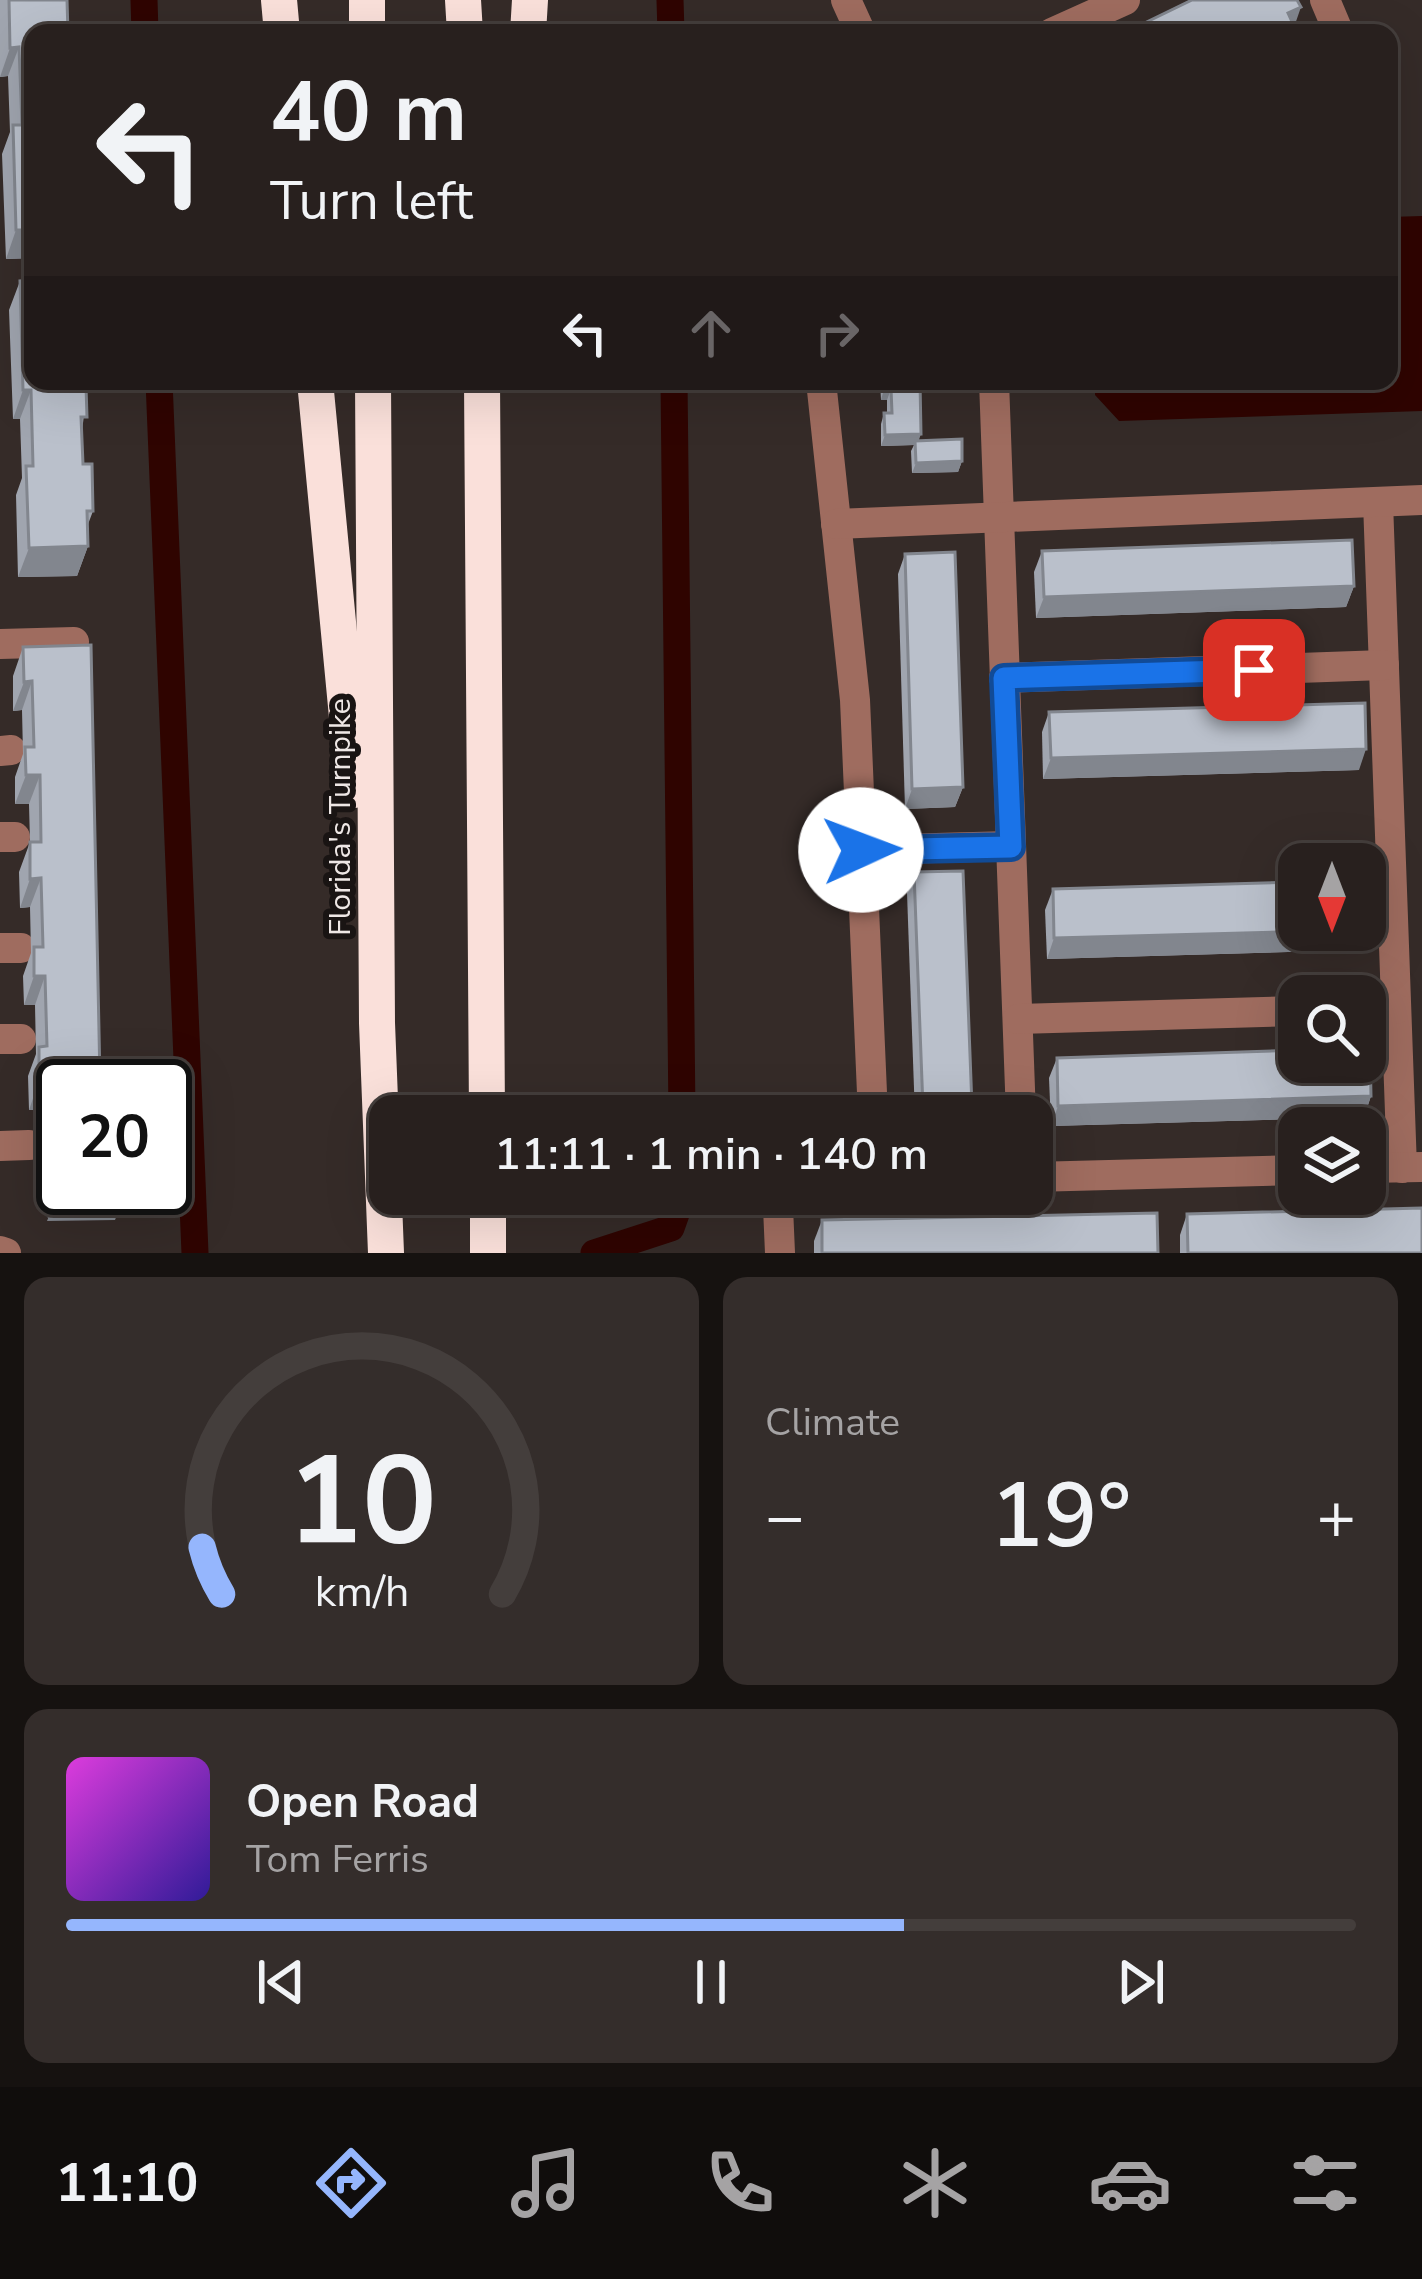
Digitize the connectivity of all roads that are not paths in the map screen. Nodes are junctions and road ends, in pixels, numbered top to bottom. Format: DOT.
graph roads {
  1 [pos="1124,0"];
  2 [pos="1072,24"];
  3 [pos="316,390"];
  4 [pos="373,390"];
  5 [pos="483,390"];
  6 [pos="822,390"];
  7 [pos="994,390"];
  8 [pos="1422,500"];
  9 [pos="1378,502"];
  10 [pos="998,518"];
  11 [pos="836,524"];
  12 [pos="74,642"];
  13 [pos="0,644"];
  14 [pos="1384,665"];
  15 [pos="1004,678"];
  16 [pos="1422,835"];
  17 [pos="1390,836"];
  18 [pos="1011,847"];
  19 [pos="861,850"];
  20 [pos="1383,975"];
  21 [pos="1278,1012"];
  22 [pos="1018,1019"];
  23 [pos="377,1023"];
  24 [pos="1386,1034"];
  25 [pos="487,1095"];
  26 [pos="872,1095"];
  27 [pos="1021,1095"];
  28 [pos="1412,1167"];
  29 [pos="1278,1171"];
  30 [pos="1053,1176"];
  31 [pos="488,1215"];
  32 [pos="779,1215"];
  33 [pos="386,1253"];
  34 [pos="488,1253"];
  35 [pos="781,1253"];
  1 -- 2 [label="lane"];
  3 -- 23 [label="highway"];
  4 -- 23 [label="highway, Florida's Turnpike"];
  5 -- 25 [label="highway"];
  6 -- 11 [label="lane"];
  7 -- 10 [label="lane"];
  8 -- 9 [label="lane"];
  9 -- 10 [label="lane"];
  9 -- 14 [label="lane"];
  10 -- 11 [label="lane"];
  10 -- 15 [label="lane"];
  11 -- 19 [label="lane"];
  12 -- 13 [label="lane"];
  14 -- 15 [label="lane"];
  14 -- 17 [label="lane"];
  15 -- 18 [label="lane"];
  16 -- 17 [label="lane"];
  17 -- 20 [label="lane"];
  18 -- 19 [label="lane"];
  18 -- 22 [label="lane"];
  19 -- 26 [label="lane"];
  21 -- 22 [label="lane"];
  22 -- 27 [label="lane"];
  23 -- 33 [label="highway, Florida's Turnpike"];
  24 -- 28 [label="lane"];
  29 -- 30 [label="lane"];
  31 -- 34 [label="highway"];
  32 -- 35 [label="lane"];
}
